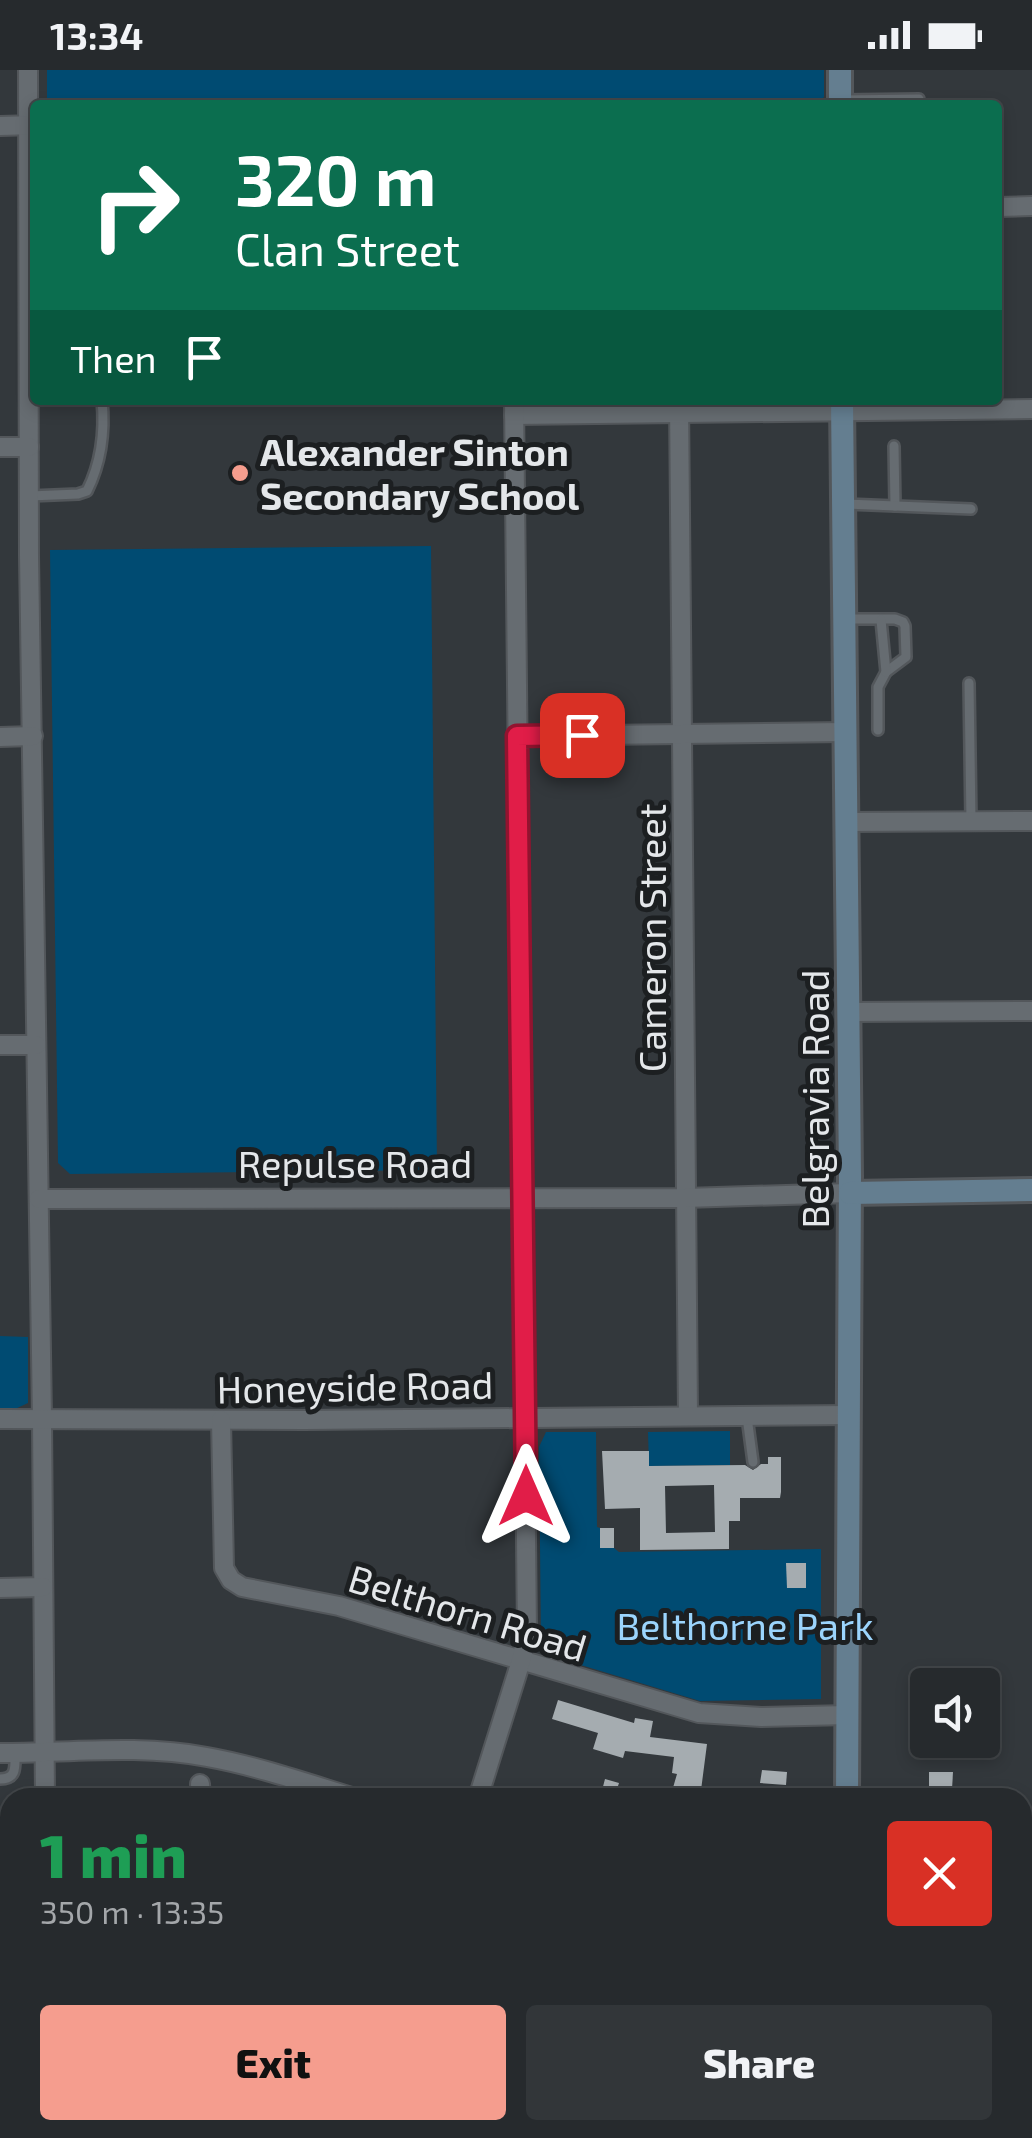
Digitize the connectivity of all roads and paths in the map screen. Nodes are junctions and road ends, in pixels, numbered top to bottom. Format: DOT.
graph roads {
  1 [pos="28,70"];
  2 [pos="840,70"];
  3 [pos="919,99"];
  4 [pos="30,100"];
  5 [pos="840,100"];
  6 [pos="893,100"];
  7 [pos="30,125"];
  8 [pos="0,126"];
  9 [pos="1032,206"];
  10 [pos="1002,207"];
  11 [pos="31,405"];
  12 [pos="103,405"];
  13 [pos="842,406"];
  14 [pos="679,407"];
  15 [pos="514,408"];
  16 [pos="1032,409"];
  17 [pos="894,446"];
  18 [pos="0,447"];
  19 [pos="30,447"];
  20 [pos="30,496"];
  21 [pos="843,504"];
  22 [pos="895,506"];
  23 [pos="971,508"];
  24 [pos="844,618"];
  25 [pos="881,620"];
  26 [pos="886,672"];
  27 [pos="969,683"];
  28 [pos="878,730"];
  29 [pos="845,732"];
  30 [pos="682,734"];
  31 [pos="0,736"];
  32 [pos="33,736"];
  33 [pos="517,736"];
  34 [pos="1032,820"];
  35 [pos="971,821"];
  36 [pos="847,822"];
  37 [pos="1032,1010"];
  38 [pos="849,1012"];
  39 [pos="0,1045"];
  40 [pos="36,1045"];
  41 [pos="1032,1190"];
  42 [pos="850,1193"];
  43 [pos="523,1197"];
  44 [pos="686,1198"];
  45 [pos="38,1199"];
  46 [pos="747,1415"];
  47 [pos="849,1415"];
  48 [pos="688,1416"];
  49 [pos="526,1417"];
  50 [pos="0,1419"];
  51 [pos="42,1419"];
  52 [pos="220,1420"];
  53 [pos="752,1462"];
  54 [pos="43,1587"];
  55 [pos="0,1588"];
  56 [pos="521,1661"];
  57 [pos="848,1715"];
  58 [pos="8,1753"];
  59 [pos="45,1753"];
  60 [pos="0,1779"];
  61 [pos="45,1788"];
  62 [pos="323,1788"];
  63 [pos="481,1788"];
  64 [pos="848,1788"];
  1 -- 4 [label="street"];
  2 -- 5 [label="street"];
  3 -- 6 [label="lane"];
  7 -- 8 [label="street"];
  9 -- 10 [label="street"];
  11 -- 19 [label="street"];
  12 -- 20 [label="lane"];
  13 -- 14 [label="street"];
  13 -- 16 [label="street"];
  13 -- 21 [label="street, Belgravia Road"];
  14 -- 15 [label="street"];
  14 -- 30 [label="street, Cameron Street"];
  15 -- 33 [label="street"];
  17 -- 22 [label="lane"];
  18 -- 19 [label="street"];
  19 -- 20 [label="street"];
  20 -- 32 [label="street"];
  21 -- 22 [label="lane"];
  21 -- 24 [label="street, Belgravia Road"];
  22 -- 23 [label="lane"];
  24 -- 25 [label="lane"];
  24 -- 29 [label="street, Belgravia Road"];
  25 -- 26 [label="lane"];
  25 -- 26 [label="lane"];
  26 -- 28 [label="lane"];
  27 -- 35 [label="lane"];
  29 -- 30 [label="street"];
  29 -- 36 [label="street, Belgravia Road"];
  30 -- 33 [label="street"];
  30 -- 44 [label="street, Cameron Street"];
  31 -- 32 [label="street"];
  32 -- 40 [label="street"];
  33 -- 43 [label="street"];
  34 -- 35 [label="street"];
  35 -- 36 [label="street"];
  36 -- 38 [label="street, Belgravia Road"];
  37 -- 38 [label="street"];
  38 -- 42 [label="street, Belgravia Road"];
  39 -- 40 [label="street"];
  40 -- 45 [label="street"];
  41 -- 42 [label="street, Repulse Road"];
  42 -- 44 [label="street, Repulse Road"];
  42 -- 47 [label="street, Belgravia Road"];
  43 -- 44 [label="street, Repulse Road"];
  43 -- 45 [label="street, Repulse Road"];
  43 -- 49 [label="street"];
  44 -- 48 [label="street, Cameron Street"];
  45 -- 51 [label="street"];
  46 -- 47 [label="street, Honeyside Road"];
  46 -- 48 [label="street, Honeyside Road"];
  46 -- 53 [label="lane"];
  47 -- 57 [label="street, Belgravia Road"];
  48 -- 49 [label="street, Honeyside Road"];
  49 -- 52 [label="street, Honeyside Road"];
  49 -- 56 [label="street"];
  50 -- 51 [label="street, Honeyside Road"];
  51 -- 52 [label="street, Honeyside Road"];
  51 -- 54 [label="street"];
  52 -- 56 [label="street, Belthorn Road"];
  54 -- 55 [label="street"];
  54 -- 59 [label="street"];
  56 -- 57 [label="street, Belthorn Road"];
  56 -- 63 [label="street"];
  57 -- 64 [label="street, Belgravia Road"];
  58 -- 59 [label="street"];
  58 -- 60 [label="lane"];
  59 -- 61 [label="street"];
  59 -- 62 [label="street"];
}
